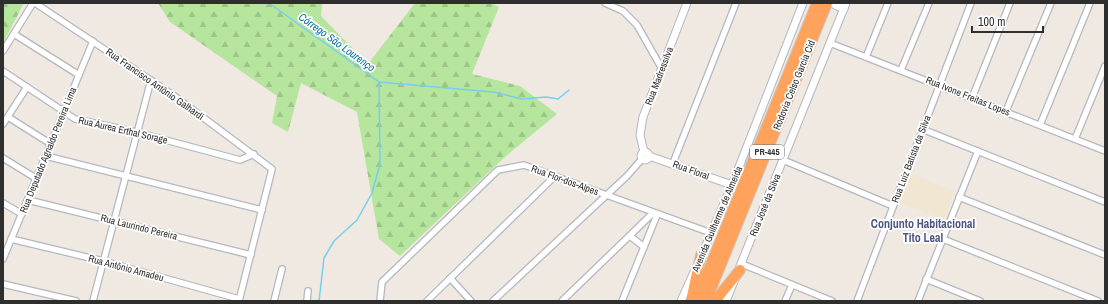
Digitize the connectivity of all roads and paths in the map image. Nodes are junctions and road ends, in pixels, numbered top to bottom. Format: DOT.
graph roads {
  1 [pos="34,3"];
  2 [pos="605,3"];
  3 [pos="736,3"];
  4 [pos="803,3"];
  5 [pos="817,3"];
  6 [pos="888,3"];
  7 [pos="929,3"];
  8 [pos="971,3"];
  9 [pos="1010,3"];
  10 [pos="1051,3"];
  11 [pos="1090,3"];
  12 [pos="832,4"];
  13 [pos="684,5"];
  14 [pos="845,6"];
  15 [pos="14,34"];
  16 [pos="93,41"];
  17 [pos="830,43"];
  18 [pos="3,52"];
  19 [pos="866,57"];
  20 [pos="1105,66"];
  21 [pos="662,68"];
  22 [pos="901,70"];
  23 [pos="3,72"];
  24 [pos="79,75"];
  25 [pos="150,80"];
  26 [pos="939,85"];
  27 [pos="27,87"];
  28 [pos="972,98"];
  29 [pos="1006,111"];
  30 [pos="63,112"];
  31 [pos="8,117"];
  32 [pos="3,124"];
  33 [pos="1040,125"];
  34 [pos="922,129"];
  35 [pos="136,132"];
  36 [pos="1075,139"];
  37 [pos="52,144"];
  38 [pos="978,151"];
  39 [pos="1105,151"];
  40 [pos="254,154"];
  41 [pos="46,156"];
  42 [pos="645,156"];
  43 [pos="3,158"];
  44 [pos="783,160"];
  45 [pos="673,163"];
  46 [pos="125,176"];
  47 [pos="555,176"];
  48 [pos="37,179"];
  49 [pos="732,185"];
  50 [pos="605,194"];
  51 [pos="960,197"];
  52 [pos="28,200"];
  53 [pos="1105,202"];
  54 [pos="3,203"];
  55 [pos="893,206"];
  56 [pos="262,210"];
  57 [pos="22,214"];
  58 [pos="655,214"];
  59 [pos="114,221"];
  60 [pos="711,233"];
  61 [pos="630,236"];
  62 [pos="11,239"];
  63 [pos="943,239"];
  64 [pos="644,247"];
  65 [pos="5,248"];
  66 [pos="251,254"];
  67 [pos="1105,255"];
  68 [pos="701,256"];
  69 [pos="3,259"];
  70 [pos="103,261"];
  71 [pos="741,267"];
  72 [pos="282,269"];
  73 [pos="450,278"];
  74 [pos="926,279"];
  75 [pos="3,284"];
  76 [pos="792,285"];
  77 [pos="308,291"];
  78 [pos="966,299"];
  79 [pos="239,300"];
  80 [pos="76,301"];
  81 [pos="93,301"];
  82 [pos="274,301"];
  83 [pos="307,301"];
  84 [pos="380,301"];
  85 [pos="427,301"];
  86 [pos="472,301"];
  87 [pos="493,301"];
  88 [pos="562,301"];
  89 [pos="622,301"];
  90 [pos="681,301"];
  91 [pos="690,301"];
  92 [pos="696,301"];
  93 [pos="706,301"];
  94 [pos="715,301"];
  95 [pos="726,301"];
  96 [pos="785,301"];
  97 [pos="832,301"];
  98 [pos="857,301"];
  99 [pos="918,301"];
  100 [pos="980,301"];
  101 [pos="1098,301"];
  1 -- 15 [label="street, Rua Francisco Antônio Galhardi"];
  1 -- 16 [label="street, Rua Francisco Antônio Galhardi"];
  2 -- 21 [label="street"];
  3 -- 45 [label="street"];
  4 -- 49 [label="street, Avenida Guilherme de Almeida"];
  5 -- 92 [label="highway, Rodovia Celso Garcia Cid / PR-445"];
  6 -- 19 [label="street"];
  7 -- 22 [label="street"];
  8 -- 26 [label="street, Rua Luiz Batista da Silva"];
  9 -- 28 [label="street"];
  10 -- 29 [label="street"];
  11 -- 33 [label="street"];
  12 -- 14 [label="street"];
  12 -- 93 [label="highway, Rodovia Celso Garcia Cid / PR-445"];
  13 -- 21 [label="street, Rua Madressilva"];
  14 -- 17 [label="street, Rua José da Silva"];
  15 -- 18 [label="street, Rua Francisco Antônio Galhardi"];
  15 -- 24 [label="street"];
  16 -- 24 [label="street, Rua Deputado Agnaldo Pereira Lima"];
  16 -- 25 [label="street, Rua Francisco Antônio Galhardi"];
  17 -- 19 [label="street, Rua Ivone Freitas Lopes"];
  17 -- 44 [label="street, Rua José da Silva"];
  19 -- 22 [label="street, Rua Ivone Freitas Lopes"];
  20 -- 36 [label="street"];
  21 -- 42 [label="street, Rua Madressilva"];
  22 -- 26 [label="street, Rua Ivone Freitas Lopes"];
  23 -- 27 [label="street, Rua Áurea Erthal Sorage"];
  24 -- 30 [label="street, Rua Deputado Agnaldo Pereira Lima"];
  25 -- 35 [label="street"];
  25 -- 40 [label="street, Rua Francisco Antônio Galhardi"];
  26 -- 28 [label="street, Rua Ivone Freitas Lopes"];
  26 -- 34 [label="street, Rua Luiz Batista da Silva"];
  27 -- 30 [label="street, Rua Áurea Erthal Sorage"];
  27 -- 31 [label="street"];
  28 -- 29 [label="street, Rua Ivone Freitas Lopes"];
  29 -- 33 [label="street, Rua Ivone Freitas Lopes"];
  30 -- 35 [label="street, Rua Áurea Erthal Sorage"];
  30 -- 37 [label="street, Rua Deputado Agnaldo Pereira Lima"];
  31 -- 32 [label="street"];
  31 -- 37 [label="street"];
  33 -- 36 [label="street, Rua Ivone Freitas Lopes"];
  34 -- 38 [label="street"];
  34 -- 55 [label="street, Rua Luiz Batista da Silva"];
  35 -- 40 [label="street, Rua Áurea Erthal Sorage"];
  35 -- 46 [label="street"];
  36 -- 39 [label="street, Rua Ivone Freitas Lopes"];
  37 -- 41 [label="street, Rua Deputado Agnaldo Pereira Lima"];
  38 -- 51 [label="street"];
  38 -- 53 [label="street"];
  40 -- 56 [label="street, Rua Francisco Antônio Galhardi"];
  41 -- 46 [label="street"];
  41 -- 48 [label="street, Rua Deputado Agnaldo Pereira Lima"];
  42 -- 45 [label="street, Rua Floral"];
  42 -- 50 [label="street"];
  43 -- 48 [label="street"];
  44 -- 55 [label="street"];
  44 -- 71 [label="street, Rua José da Silva"];
  45 -- 49 [label="street, Rua Floral"];
  46 -- 56 [label="street"];
  46 -- 59 [label="street"];
  47 -- 50 [label="street, Rua Flor-dos-Alpes"];
  47 -- 73 [label="street"];
  47 -- 84 [label="street, Rua Flor-dos-Alpes"];
  48 -- 52 [label="street, Rua Deputado Agnaldo Pereira Lima"];
  49 -- 60 [label="street, Avenida Guilherme de Almeida"];
  50 -- 58 [label="street, Rua Flor-dos-Alpes"];
  50 -- 87 [label="street"];
  51 -- 63 [label="street"];
  51 -- 67 [label="street"];
  52 -- 57 [label="street, Rua Deputado Agnaldo Pereira Lima"];
  52 -- 59 [label="street, Rua Laurindo Pereira"];
  54 -- 57 [label="street"];
  55 -- 98 [label="street, Rua Luiz Batista da Silva"];
  56 -- 66 [label="street"];
  57 -- 62 [label="street, Rua Deputado Agnaldo Pereira Lima"];
  58 -- 60 [label="street, Rua Flor-dos-Alpes"];
  58 -- 61 [label="street"];
  58 -- 64 [label="street"];
  59 -- 66 [label="street, Rua Laurindo Pereira"];
  59 -- 70 [label="street"];
  60 -- 68 [label="street, Avenida Guilherme de Almeida"];
  61 -- 64 [label="street"];
  61 -- 88 [label="street"];
  62 -- 65 [label="street, Rua Deputado Agnaldo Pereira Lima"];
  62 -- 70 [label="street, Rua Antônio Amadeu"];
  63 -- 74 [label="street"];
  63 -- 101 [label="street"];
  64 -- 89 [label="street"];
  65 -- 69 [label="street, Rua Deputado Agnaldo Pereira Lima"];
  66 -- 79 [label="street"];
  68 -- 90 [label="street, Avenida Guilherme de Almeida"];
  68 -- 91 [label="highway"];
  70 -- 79 [label="street, Rua Antônio Amadeu"];
  70 -- 81 [label="street"];
  71 -- 76 [label="street"];
  71 -- 94 [label="highway"];
  71 -- 95 [label="street, Rua José da Silva"];
  72 -- 82 [label="street"];
  73 -- 85 [label="street"];
  73 -- 86 [label="street"];
  74 -- 78 [label="street"];
  74 -- 99 [label="street"];
  75 -- 80 [label="street"];
  76 -- 96 [label="street"];
  76 -- 97 [label="street"];
  77 -- 83 [label="street"];
  78 -- 100 [label="street"];
}
